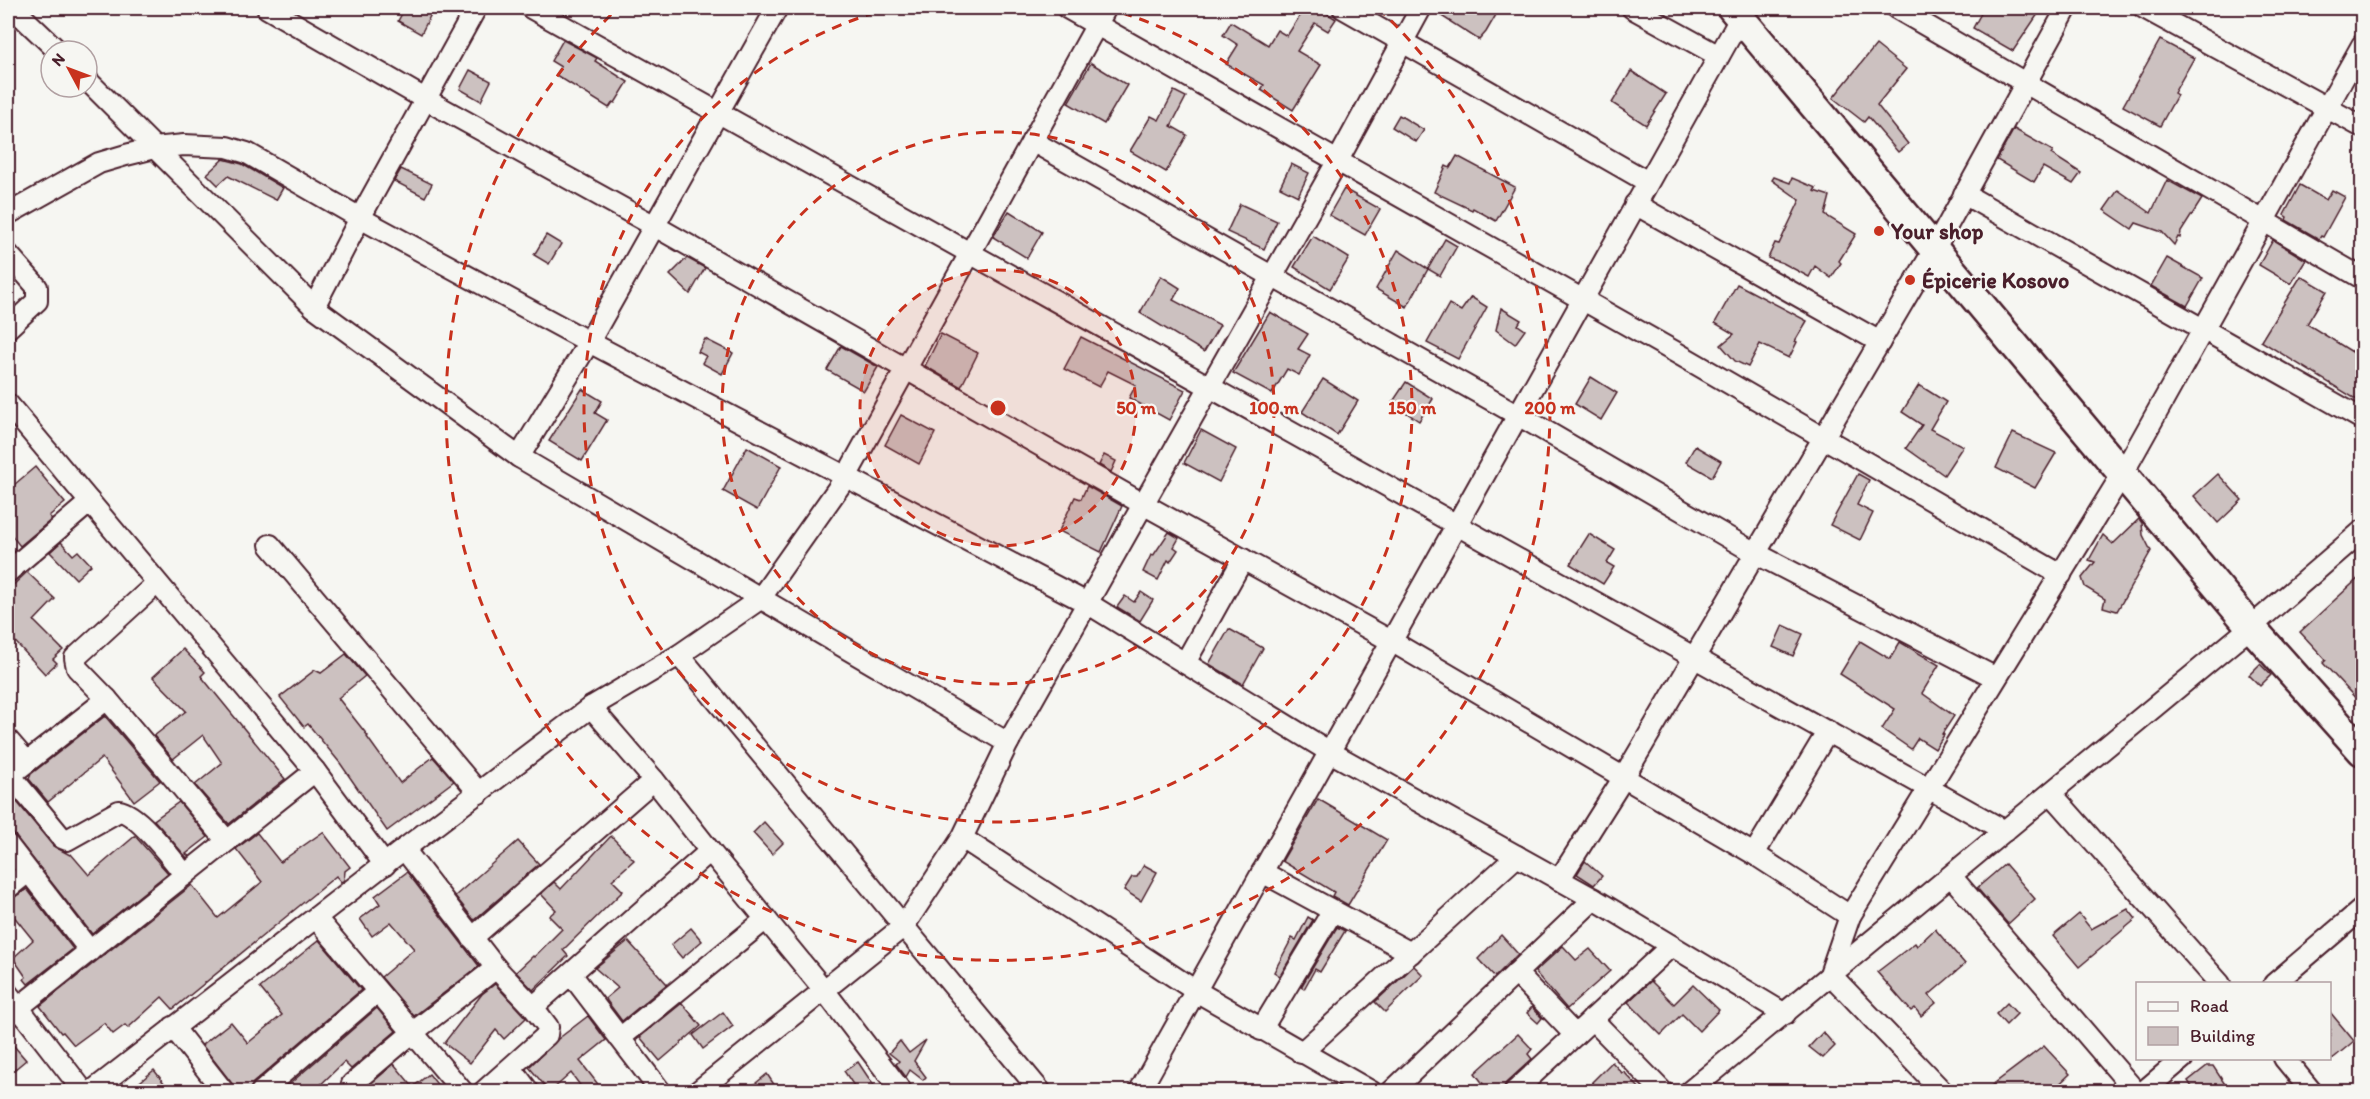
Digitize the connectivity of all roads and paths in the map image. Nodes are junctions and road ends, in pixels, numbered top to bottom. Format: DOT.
graph roads {
  1 [pos="14,8"];
  2 [pos="267,8"];
  3 [pos="476,8"];
  4 [pos="531,8"];
  5 [pos="777,8"];
  6 [pos="1067,8"];
  7 [pos="1343,8"];
  8 [pos="1421,8"];
  9 [pos="1632,8"];
  10 [pos="1896,8"];
  11 [pos="2067,8"];
  12 [pos="2144,8"];
  13 [pos="1739,11"];
  14 [pos="1102,16"];
  15 [pos="46,39"];
  16 [pos="1402,42"];
  17 [pos="2362,45"];
  18 [pos="1719,56"];
  19 [pos="2025,82"];
  20 [pos="99,92"];
  21 [pos="425,99"];
  22 [pos="2327,108"];
  23 [pos="718,112"];
  24 [pos="2362,127"];
  25 [pos="1032,141"];
  26 [pos="154,148"];
  27 [pos="1338,162"];
  28 [pos="1648,182"];
  29 [pos="1964,194"];
  30 [pos="1635,204"];
  31 [pos="8,214"];
  32 [pos="360,218"];
  33 [pos="2264,222"];
  34 [pos="653,225"];
  35 [pos="1935,249"];
  36 [pos="970,253"];
  37 [pos="8,254"];
  38 [pos="1273,275"];
  39 [pos="2362,278"];
  40 [pos="1582,301"];
  41 [pos="314,307"];
  42 [pos="8,328"];
  43 [pos="2205,329"];
  44 [pos="590,342"];
  45 [pos="1880,342"];
  46 [pos="906,370"];
  47 [pos="1210,386"];
  48 [pos="8,404"];
  49 [pos="1518,415"];
  50 [pos="2362,419"];
  51 [pos="1822,439"];
  52 [pos="519,457"];
  53 [pos="2123,473"];
  54 [pos="846,477"];
  55 [pos="90,502"];
  56 [pos="1143,504"];
  57 [pos="1457,524"];
  58 [pos="2362,533"];
  59 [pos="270,544"];
  60 [pos="1755,554"];
  61 [pos="1243,559"];
  62 [pos="11,561"];
  63 [pos="2061,575"];
  64 [pos="158,583"];
  65 [pos="760,599"];
  66 [pos="1087,603"];
  67 [pos="2251,627"];
  68 [pos="1391,640"];
  69 [pos="679,655"];
  70 [pos="1694,656"];
  71 [pos="1185,663"];
  72 [pos="1996,678"];
  73 [pos="107,699"];
  74 [pos="591,707"];
  75 [pos="1828,731"];
  76 [pos="8,740"];
  77 [pos="1008,743"];
  78 [pos="2362,751"];
  79 [pos="1330,752"];
  80 [pos="27,762"];
  81 [pos="315,771"];
  82 [pos="9,776"];
  83 [pos="1624,777"];
  84 [pos="654,780"];
  85 [pos="1928,786"];
  86 [pos="478,793"];
  87 [pos="2051,793"];
  88 [pos="2005,831"];
  89 [pos="962,838"];
  90 [pos="227,841"];
  91 [pos="8,845"];
  92 [pos="404,849"];
  93 [pos="710,851"];
  94 [pos="1754,854"];
  95 [pos="1517,856"];
  96 [pos="386,865"];
  97 [pos="28,872"];
  98 [pos="1262,872"];
  99 [pos="185,874"];
  100 [pos="1951,876"];
  101 [pos="1559,880"];
  102 [pos="8,888"];
  103 [pos="1594,899"];
  104 [pos="2362,909"];
  105 [pos="1332,912"];
  106 [pos="1850,916"];
  107 [pos="316,918"];
  108 [pos="766,919"];
  109 [pos="904,926"];
  110 [pos="472,938"];
  111 [pos="1671,946"];
  112 [pos="90,951"];
  113 [pos="1411,953"];
  114 [pos="496,968"];
  115 [pos="1516,973"];
  116 [pos="571,974"];
  117 [pos="1830,974"];
  118 [pos="2218,982"];
  119 [pos="2276,982"];
  120 [pos="824,990"];
  121 [pos="1196,991"];
  122 [pos="377,992"];
  123 [pos="11,1006"];
  124 [pos="533,1007"];
  125 [pos="1785,1014"];
  126 [pos="1592,1019"];
  127 [pos="173,1027"];
  128 [pos="1261,1030"];
  129 [pos="412,1033"];
  130 [pos="1575,1035"];
  131 [pos="620,1038"];
  132 [pos="1301,1053"];
  133 [pos="2182,1060"];
  134 [pos="2285,1060"];
  135 [pos="511,1068"];
  136 [pos="893,1088"];
  137 [pos="84,1092"];
  138 [pos="91,1092"];
  139 [pos="224,1092"];
  140 [pos="261,1092"];
  141 [pos="350,1092"];
  142 [pos="463,1092"];
  143 [pos="483,1092"];
  144 [pos="530,1092"];
  145 [pos="661,1092"];
  146 [pos="697,1092"];
  147 [pos="1041,1092"];
  148 [pos="1139,1092"];
  149 [pos="1372,1092"];
  150 [pos="1391,1092"];
  151 [pos="1514,1092"];
  152 [pos="1663,1092"];
  153 [pos="1689,1092"];
  154 [pos="1943,1092"];
  155 [pos="2136,1092"];
  156 [pos="2143,1092"];
  157 [pos="2312,1092"];
  1 -- 15 [label="street"];
  2 -- 21 [label="street"];
  3 -- 21 [label="street"];
  4 -- 23 [label="street"];
  5 -- 23 [label="street"];
  6 -- 14 [label="street"];
  7 -- 16 [label="street"];
  8 -- 16 [label="street"];
  9 -- 18 [label="street"];
  10 -- 19 [label="street"];
  11 -- 19 [label="street"];
  12 -- 22 [label="street"];
  13 -- 18 [label="street"];
  13 -- 35 [label="street"];
  14 -- 25 [label="street"];
  14 -- 27 [label="street"];
  16 -- 27 [label="street"];
  16 -- 28 [label="street"];
  17 -- 22 [label="street"];
  18 -- 28 [label="street"];
  19 -- 29 [label="street"];
  19 -- 33 [label="street"];
  20 -- 26 [label="street"];
  21 -- 32 [label="street"];
  21 -- 34 [label="street"];
  22 -- 24 [label="street"];
  22 -- 33 [label="street"];
  23 -- 34 [label="street"];
  23 -- 36 [label="street"];
  25 -- 36 [label="street"];
  25 -- 38 [label="street"];
  26 -- 31 [label="street"];
  26 -- 32 [label="street"];
  26 -- 41 [label="street"];
  27 -- 38 [label="street"];
  27 -- 40 [label="street"];
  28 -- 30 [label="street"];
  29 -- 35 [label="street"];
  29 -- 43 [label="street"];
  30 -- 40 [label="street"];
  30 -- 45 [label="street"];
  32 -- 41 [label="street"];
  32 -- 44 [label="street"];
  33 -- 39 [label="street"];
  33 -- 43 [label="street"];
  34 -- 44 [label="street"];
  34 -- 46 [label="street"];
  35 -- 45 [label="street"];
  35 -- 53 [label="street"];
  36 -- 46 [label="street"];
  36 -- 47 [label="street"];
  37 -- 42 [label="street"];
  38 -- 47 [label="street"];
  38 -- 49 [label="street"];
  40 -- 49 [label="street"];
  40 -- 51 [label="street"];
  41 -- 52 [label="street"];
  43 -- 50 [label="street"];
  43 -- 53 [label="street"];
  44 -- 52 [label="street"];
  44 -- 54 [label="street"];
  45 -- 51 [label="street"];
  46 -- 54 [label="street"];
  46 -- 56 [label="street"];
  47 -- 56 [label="street"];
  47 -- 57 [label="street"];
  48 -- 55 [label="street"];
  49 -- 57 [label="street"];
  49 -- 60 [label="street"];
  51 -- 60 [label="street"];
  51 -- 63 [label="street"];
  52 -- 65 [label="street"];
  53 -- 63 [label="street"];
  53 -- 67 [label="street"];
  54 -- 65 [label="street"];
  54 -- 66 [label="street"];
  55 -- 62 [label="street"];
  55 -- 64 [label="street"];
  56 -- 61 [label="street"];
  56 -- 66 [label="street"];
  57 -- 68 [label="street"];
  57 -- 70 [label="street"];
  58 -- 67 [label="street"];
  59 -- 86 [label="street"];
  60 -- 70 [label="street"];
  60 -- 72 [label="street"];
  61 -- 68 [label="street"];
  61 -- 71 [label="street"];
  63 -- 72 [label="street"];
  64 -- 73 [label="street"];
  64 -- 81 [label="street"];
  65 -- 69 [label="street"];
  65 -- 77 [label="street"];
  66 -- 71 [label="street"];
  66 -- 77 [label="street"];
  67 -- 78 [label="street"];
  67 -- 87 [label="street"];
  68 -- 79 [label="street"];
  68 -- 83 [label="street"];
  69 -- 74 [label="street"];
  69 -- 109 [label="street"];
  70 -- 75 [label="street"];
  70 -- 83 [label="street"];
  71 -- 79 [label="street"];
  72 -- 85 [label="street"];
  73 -- 80 [label="street"];
  73 -- 90 [label="street"];
  74 -- 84 [label="street"];
  74 -- 86 [label="street"];
  75 -- 85 [label="street"];
  75 -- 94 [label="street"];
  76 -- 80 [label="street"];
  77 -- 89 [label="street"];
  79 -- 95 [label="street"];
  79 -- 98 [label="street"];
  80 -- 82 [label="street"];
  81 -- 90 [label="street"];
  81 -- 96 [label="street"];
  82 -- 99 [label="street"];
  83 -- 94 [label="street"];
  83 -- 101 [label="street"];
  84 -- 93 [label="street"];
  84 -- 110 [label="street"];
  85 -- 88 [label="street"];
  85 -- 106 [label="street"];
  86 -- 92 [label="street"];
  87 -- 88 [label="street"];
  87 -- 118 [label="street"];
  88 -- 100 [label="street"];
  89 -- 109 [label="street"];
  89 -- 121 [label="street"];
  90 -- 99 [label="street"];
  91 -- 97 [label="street"];
  92 -- 96 [label="street"];
  92 -- 110 [label="street"];
  93 -- 108 [label="street"];
  93 -- 116 [label="street"];
  94 -- 106 [label="street"];
  95 -- 101 [label="street"];
  95 -- 113 [label="street"];
  96 -- 107 [label="street"];
  97 -- 102 [label="street"];
  97 -- 112 [label="street"];
  98 -- 105 [label="street"];
  98 -- 121 [label="street"];
  99 -- 112 [label="street"];
  100 -- 117 [label="street"];
  100 -- 155 [label="street"];
  101 -- 103 [label="street"];
  103 -- 111 [label="street"];
  103 -- 115 [label="street"];
  104 -- 119 [label="street"];
  105 -- 113 [label="street"];
  105 -- 128 [label="street"];
  106 -- 117 [label="street"];
  107 -- 122 [label="street"];
  107 -- 127 [label="street"];
  108 -- 120 [label="street"];
  108 -- 131 [label="street"];
  109 -- 120 [label="street"];
  109 -- 147 [label="street"];
  110 -- 114 [label="street"];
  111 -- 125 [label="street"];
  111 -- 126 [label="street"];
  112 -- 123 [label="street"];
  113 -- 132 [label="street"];
  114 -- 124 [label="street"];
  114 -- 129 [label="street"];
  115 -- 130 [label="street"];
  115 -- 150 [label="street"];
  116 -- 124 [label="street"];
  116 -- 131 [label="street"];
  117 -- 125 [label="street"];
  117 -- 154 [label="street"];
  120 -- 136 [label="street"];
  120 -- 146 [label="street"];
  121 -- 128 [label="street"];
  121 -- 148 [label="street"];
  122 -- 129 [label="street"];
  122 -- 140 [label="street"];
  123 -- 137 [label="street"];
  124 -- 135 [label="street"];
  125 -- 153 [label="street"];
  126 -- 130 [label="street"];
  126 -- 152 [label="street"];
  127 -- 138 [label="street"];
  127 -- 139 [label="street"];
  128 -- 132 [label="street"];
  129 -- 141 [label="street"];
  129 -- 142 [label="street"];
  130 -- 151 [label="street"];
  131 -- 145 [label="street"];
  132 -- 149 [label="street"];
  133 -- 156 [label="street"];
  134 -- 157 [label="street"];
  135 -- 143 [label="street"];
  135 -- 144 [label="street"];
}
